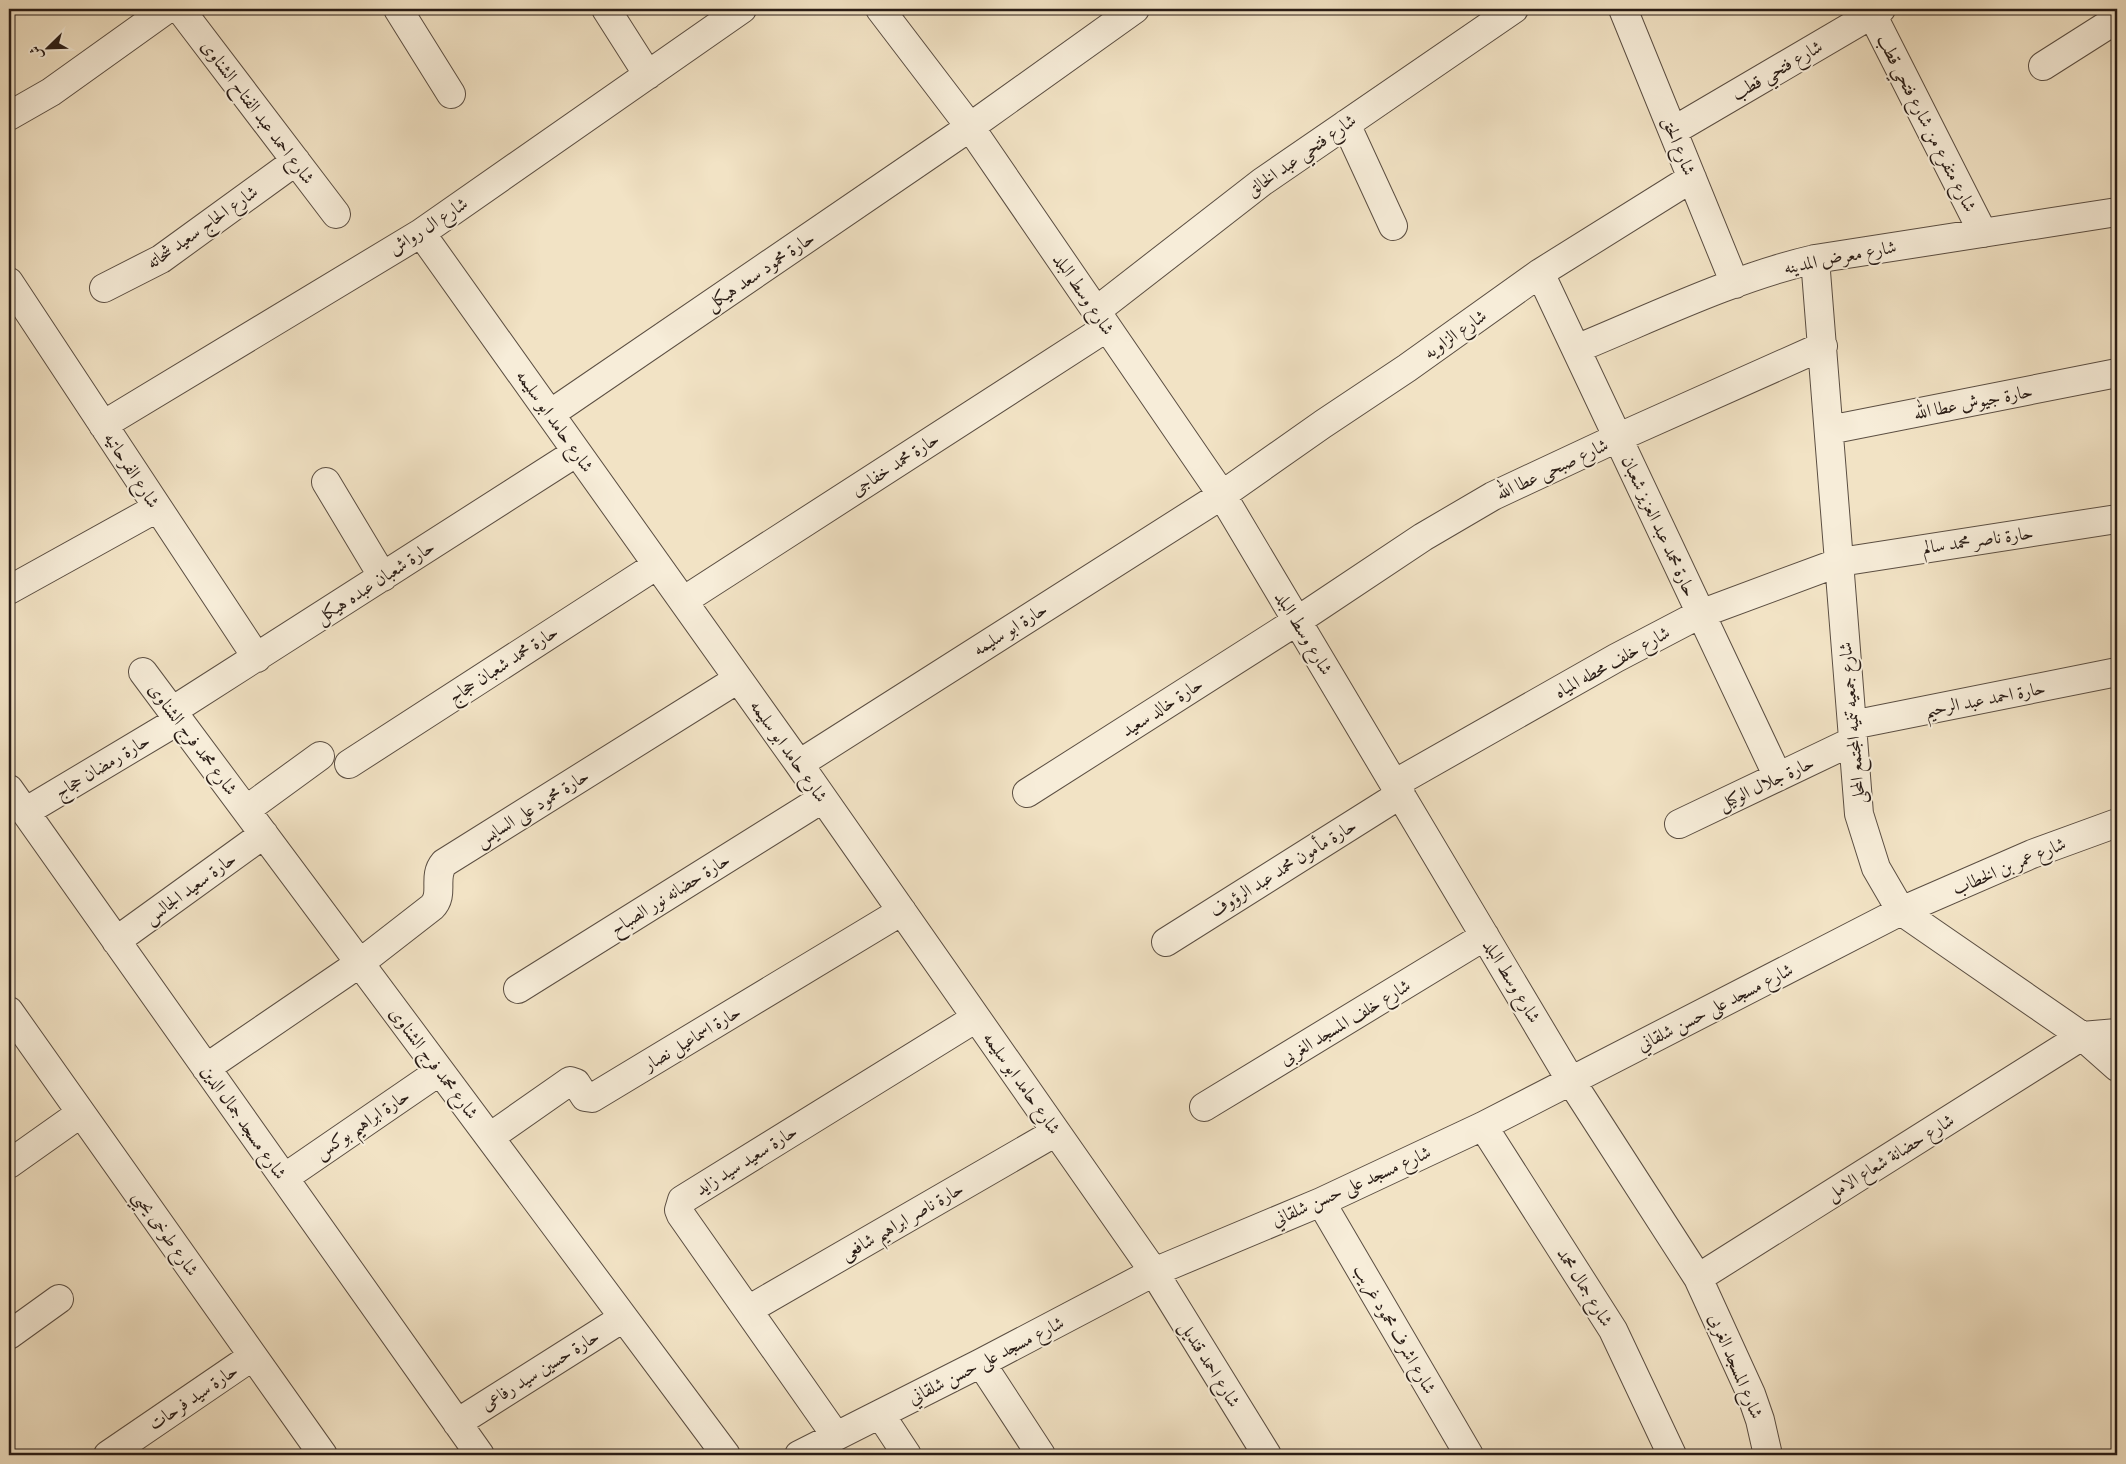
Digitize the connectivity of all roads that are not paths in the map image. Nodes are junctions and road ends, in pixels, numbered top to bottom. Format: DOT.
graph roads {
  1 [pos="167,9"];
  2 [pos="180,9"];
  3 [pos="398,9"];
  4 [pos="606,9"];
  5 [pos="742,9"];
  6 [pos="880,9"];
  7 [pos="1135,9"];
  8 [pos="1514,9"];
  9 [pos="1623,9"];
  10 [pos="1876,12"];
  11 [pos="2117,19"];
  12 [pos="2043,66"];
  13 [pos="648,75"];
  14 [pos="451,94"];
  15 [pos="9,116"];
  16 [pos="1346,124"];
  17 [pos="970,127"];
  18 [pos="1673,131"];
  19 [pos="296,161"];
  20 [pos="1692,178"];
  21 [pos="2117,212"];
  22 [pos="336,214"];
  23 [pos="1393,226"];
  24 [pos="421,233"];
  25 [pos="1983,233"];
  26 [pos="1815,259"];
  27 [pos="1540,273"];
  28 [pos="9,282"];
  29 [pos="1735,284"];
  30 [pos="104,288"];
  31 [pos="1101,319"];
  32 [pos="1823,346"];
  33 [pos="1576,349"];
  34 [pos="2117,373"];
  35 [pos="550,414"];
  36 [pos="103,426"];
  37 [pos="1829,430"];
  38 [pos="1617,438"];
  39 [pos="577,452"];
  40 [pos="326,482"];
  41 [pos="1222,494"];
  42 [pos="157,508"];
  43 [pos="2117,519"];
  44 [pos="1840,562"];
  45 [pos="657,565"];
  46 [pos="383,577"];
  47 [pos="9,590"];
  48 [pos="683,601"];
  49 [pos="1700,614"];
  50 [pos="1297,621"];
  51 [pos="257,658"];
  52 [pos="143,672"];
  53 [pos="2117,672"];
  54 [pos="738,679"];
  55 [pos="175,716"];
  56 [pos="1853,733"];
  57 [pos="320,756"];
  58 [pos="349,764"];
  59 [pos="799,764"];
  60 [pos="1778,777"];
  61 [pos="9,789"];
  62 [pos="1397,789"];
  63 [pos="1027,793"];
  64 [pos="822,799"];
  65 [pos="246,810"];
  66 [pos="25,812"];
  67 [pos="2117,823"];
  68 [pos="1679,824"];
  69 [pos="264,834"];
  70 [pos="902,912"];
  71 [pos="1901,912"];
  72 [pos="1485,936"];
  73 [pos="116,941"];
  74 [pos="1166,942"];
  75 [pos="360,963"];
  76 [pos="518,989"];
  77 [pos="9,1011"];
  78 [pos="976,1018"];
  79 [pos="2117,1033"];
  80 [pos="2082,1036"];
  81 [pos="2117,1067"];
  82 [pos="206,1068"];
  83 [pos="440,1071"];
  84 [pos="1571,1081"];
  85 [pos="1204,1107"];
  86 [pos="81,1113"];
  87 [pos="1484,1126"];
  88 [pos="1056,1132"];
  89 [pos="490,1137"];
  90 [pos="9,1164"];
  91 [pos="284,1178"];
  92 [pos="1321,1202"];
  93 [pos="1154,1272"];
  94 [pos="1698,1278"];
  95 [pos="59,1299"];
  96 [pos="748,1310"];
  97 [pos="623,1318"];
  98 [pos="9,1335"];
  99 [pos="253,1356"];
  100 [pos="981,1363"];
  101 [pos="880,1414"];
  102 [pos="457,1422"];
  103 [pos="836,1436"];
  104 [pos="108,1455"];
  105 [pos="323,1455"];
  106 [pos="480,1455"];
  107 [pos="726,1455"];
  108 [pos="799,1455"];
  109 [pos="907,1455"];
  110 [pos="1041,1455"];
  111 [pos="1267,1455"];
  112 [pos="1469,1455"];
  113 [pos="1672,1455"];
  114 [pos="1768,1455"];
  1 -- 15 [label="street"];
  2 -- 19 [label="street, شارع احمد عبد الفتاح الشناوى"];
  3 -- 14 [label="street"];
  4 -- 13 [label="street"];
  5 -- 13 [label="street, شارع ال رواش"];
  6 -- 17 [label="street, شارع وسط البلد"];
  7 -- 17 [label="street, حارة محمود سعد هيكل"];
  8 -- 16 [label="street, شارع فتحي عبد الخالق"];
  9 -- 18 [label="street, شارع الحق"];
  10 -- 18 [label="street, شارع فتحي قطب"];
  10 -- 25 [label="street, شارع متفرع من شارع فتحي قطب"];
  11 -- 12 [label="street"];
  13 -- 24 [label="street, شارع ال رواش"];
  16 -- 23 [label="street"];
  16 -- 31 [label="street, شارع فتحي عبد الخالق"];
  17 -- 31 [label="street, شارع وسط البلد"];
  17 -- 35 [label="street, حارة محمود سعد هيكل"];
  18 -- 20 [label="street, شارع الحق"];
  19 -- 22 [label="street, شارع احمد عبد الفتاح الشناوى"];
  19 -- 30 [label="street, شارع الحاج سعيد شحاته"];
  20 -- 27 [label="street, شارع الزاويه"];
  20 -- 29 [label="street, شارع الحق"];
  21 -- 25 [label="street, شارع معرض المدينه"];
  24 -- 35 [label="street, شارع حامد ابو سليمه"];
  24 -- 36 [label="street, شارع ال رواش"];
  25 -- 26 [label="street, شارع معرض المدينه"];
  26 -- 29 [label="street, شارع معرض المدينه"];
  26 -- 32 [label="street, شارع جمعيه تنميه المجتمع المحلى"];
  27 -- 33 [label="street, حارة محمد عبد العزيز شعبان"];
  27 -- 41 [label="street, شارع الزاويه"];
  28 -- 36 [label="street, شارع الفرحاتيه"];
  29 -- 33 [label="street, شارع معرض المدينه"];
  31 -- 41 [label="street, شارع وسط البلد"];
  31 -- 48 [label="street, حارة محمد خفاجى"];
  32 -- 37 [label="street, شارع جمعيه تنميه المجتمع المحلى"];
  32 -- 38 [label="street, شارع صبحى عطا الله"];
  33 -- 38 [label="street, حارة محمد عبد العزيز شعبان"];
  34 -- 37 [label="street, حارة جيوش عطا الله"];
  35 -- 39 [label="street, شارع حامد ابو سليمه"];
  36 -- 42 [label="street, شارع الفرحاتيه"];
  37 -- 44 [label="street, شارع جمعيه تنميه المجتمع المحلى"];
  38 -- 49 [label="street, حارة محمد عبد العزيز شعبان"];
  38 -- 50 [label="street, شارع صبحى عطا الله"];
  39 -- 45 [label="street, شارع حامد ابو سليمه"];
  39 -- 46 [label="street, حارة شعبان عبده هيكل"];
  40 -- 46 [label="street"];
  41 -- 50 [label="street, شارع وسط البلد"];
  41 -- 59 [label="street, حارة ابو سليمه"];
  42 -- 47 [label="street"];
  42 -- 51 [label="street, شارع الفرحاتيه"];
  43 -- 44 [label="street, حارة ناصر محمد سالم"];
  44 -- 49 [label="street, شارع خلف محطه المياه"];
  44 -- 56 [label="street, شارع جمعيه تنميه المجتمع المحلى"];
  45 -- 48 [label="street, شارع حامد ابو سليمه"];
  45 -- 58 [label="street, حارة محمد شعبان حجاج"];
  46 -- 51 [label="street, حارة شعبان عبده هيكل"];
  48 -- 54 [label="street, شارع حامد ابو سليمه"];
  49 -- 60 [label="street, حارة محمد عبد العزيز شعبان"];
  49 -- 62 [label="street, شارع خلف محطه المياه"];
  50 -- 62 [label="street, شارع وسط البلد"];
  50 -- 63 [label="street, حارة خالد سعيد"];
  51 -- 55 [label="street, حارة شعبان عبده هيكل"];
  52 -- 55 [label="street, شارع محمد فرج الشناوى"];
  53 -- 56 [label="street, حارة احمد عبد الرحيم"];
  54 -- 59 [label="street, شارع حامد ابو سليمه"];
  54 -- 75 [label="street, حارة محمود على السايس"];
  55 -- 65 [label="street, شارع محمد فرج الشناوى"];
  55 -- 66 [label="street, حارة رمضان حجاج"];
  56 -- 60 [label="street, حارة جلال الوكيل"];
  56 -- 71 [label="street, شارع جمعيه تنميه المجتمع المحلى"];
  57 -- 65 [label="street"];
  59 -- 64 [label="street, شارع حامد ابو سليمه"];
  60 -- 68 [label="street, حارة جلال الوكيل"];
  61 -- 66 [label="street, شارع مسجد جمال الدين"];
  62 -- 72 [label="street, شارع وسط البلد"];
  62 -- 74 [label="street, حارة مأمون محمد عبد الرؤوف"];
  64 -- 70 [label="street, شارع حامد ابو سليمه"];
  64 -- 76 [label="street, حارة حضانه نور الصباح"];
  65 -- 69 [label="street, شارع محمد فرج الشناوى"];
  66 -- 73 [label="street, شارع مسجد جمال الدين"];
  67 -- 71 [label="street, شارع عمر بن الخطاب"];
  69 -- 73 [label="street, حارة سعيد الجالس"];
  69 -- 75 [label="street, شارع محمد فرج الشناوى"];
  70 -- 78 [label="street, شارع حامد ابو سليمه"];
  70 -- 89 [label="street, حارة اسماعيل نصار"];
  71 -- 80 [label="street, شارع جمعيه تنميه المجتمع المحلى"];
  71 -- 84 [label="street, شارع مسجد على حسن شلقاني"];
  72 -- 84 [label="street, شارع وسط البلد"];
  72 -- 85 [label="street, شارع خلف المسجد الغربى"];
  73 -- 82 [label="street, شارع مسجد جمال الدين"];
  75 -- 82 [label="street, حارة محمود على السايس"];
  75 -- 83 [label="street, شارع محمد فرج الشناوى"];
  77 -- 86 [label="street, شارع طوخى يحيي"];
  78 -- 88 [label="street, شارع حامد ابو سليمه"];
  78 -- 96 [label="street, حارة سعيد سيد زايد"];
  79 -- 80 [label="street"];
  80 -- 81 [label="street, شارع جمعيه تنميه المجتمع المحلى"];
  80 -- 94 [label="street, شارع حضانة شعاع الامل"];
  82 -- 91 [label="street, شارع مسجد جمال الدين"];
  83 -- 89 [label="street, شارع محمد فرج الشناوى"];
  83 -- 91 [label="street, حارة ابراهيم بوكس"];
  84 -- 87 [label="street, شارع مسجد على حسن شلقاني"];
  84 -- 94 [label="street, شارع وسط البلد"];
  86 -- 90 [label="street"];
  86 -- 99 [label="street, شارع طوخى يحيي"];
  87 -- 92 [label="street, شارع مسجد على حسن شلقاني"];
  87 -- 113 [label="street, شارع جمال محمد"];
  88 -- 93 [label="street, شارع حامد ابو سليمه"];
  88 -- 96 [label="street, حارة ناصر ابراهيم شافعى"];
  89 -- 97 [label="street, شارع محمد فرج الشناوى"];
  91 -- 102 [label="street, شارع مسجد جمال الدين"];
  92 -- 93 [label="street, شارع مسجد على حسن شلقاني"];
  92 -- 112 [label="street, شارع اشرف محمود غريب"];
  93 -- 100 [label="street, شارع مسجد على حسن شلقاني"];
  93 -- 111 [label="street, شارع احمد قنديل"];
  94 -- 114 [label="street, شارع المسجد الغربى"];
  95 -- 98 [label="street"];
  96 -- 103 [label="street, حارة سعيد سيد زايد"];
  97 -- 102 [label="street, حارة حسين سيد رفاعى"];
  97 -- 107 [label="street, شارع محمد فرج الشناوى"];
  99 -- 104 [label="street, حارة سيد فرحات"];
  99 -- 105 [label="street, شارع طوخى يحيي"];
  100 -- 101 [label="street, شارع مسجد على حسن شلقاني"];
  100 -- 110 [label="street"];
  101 -- 103 [label="street, شارع مسجد على حسن شلقاني"];
  101 -- 109 [label="street"];
  102 -- 106 [label="street, شارع مسجد جمال الدين"];
  103 -- 108 [label="street, شارع مسجد على حسن شلقاني"];
}
